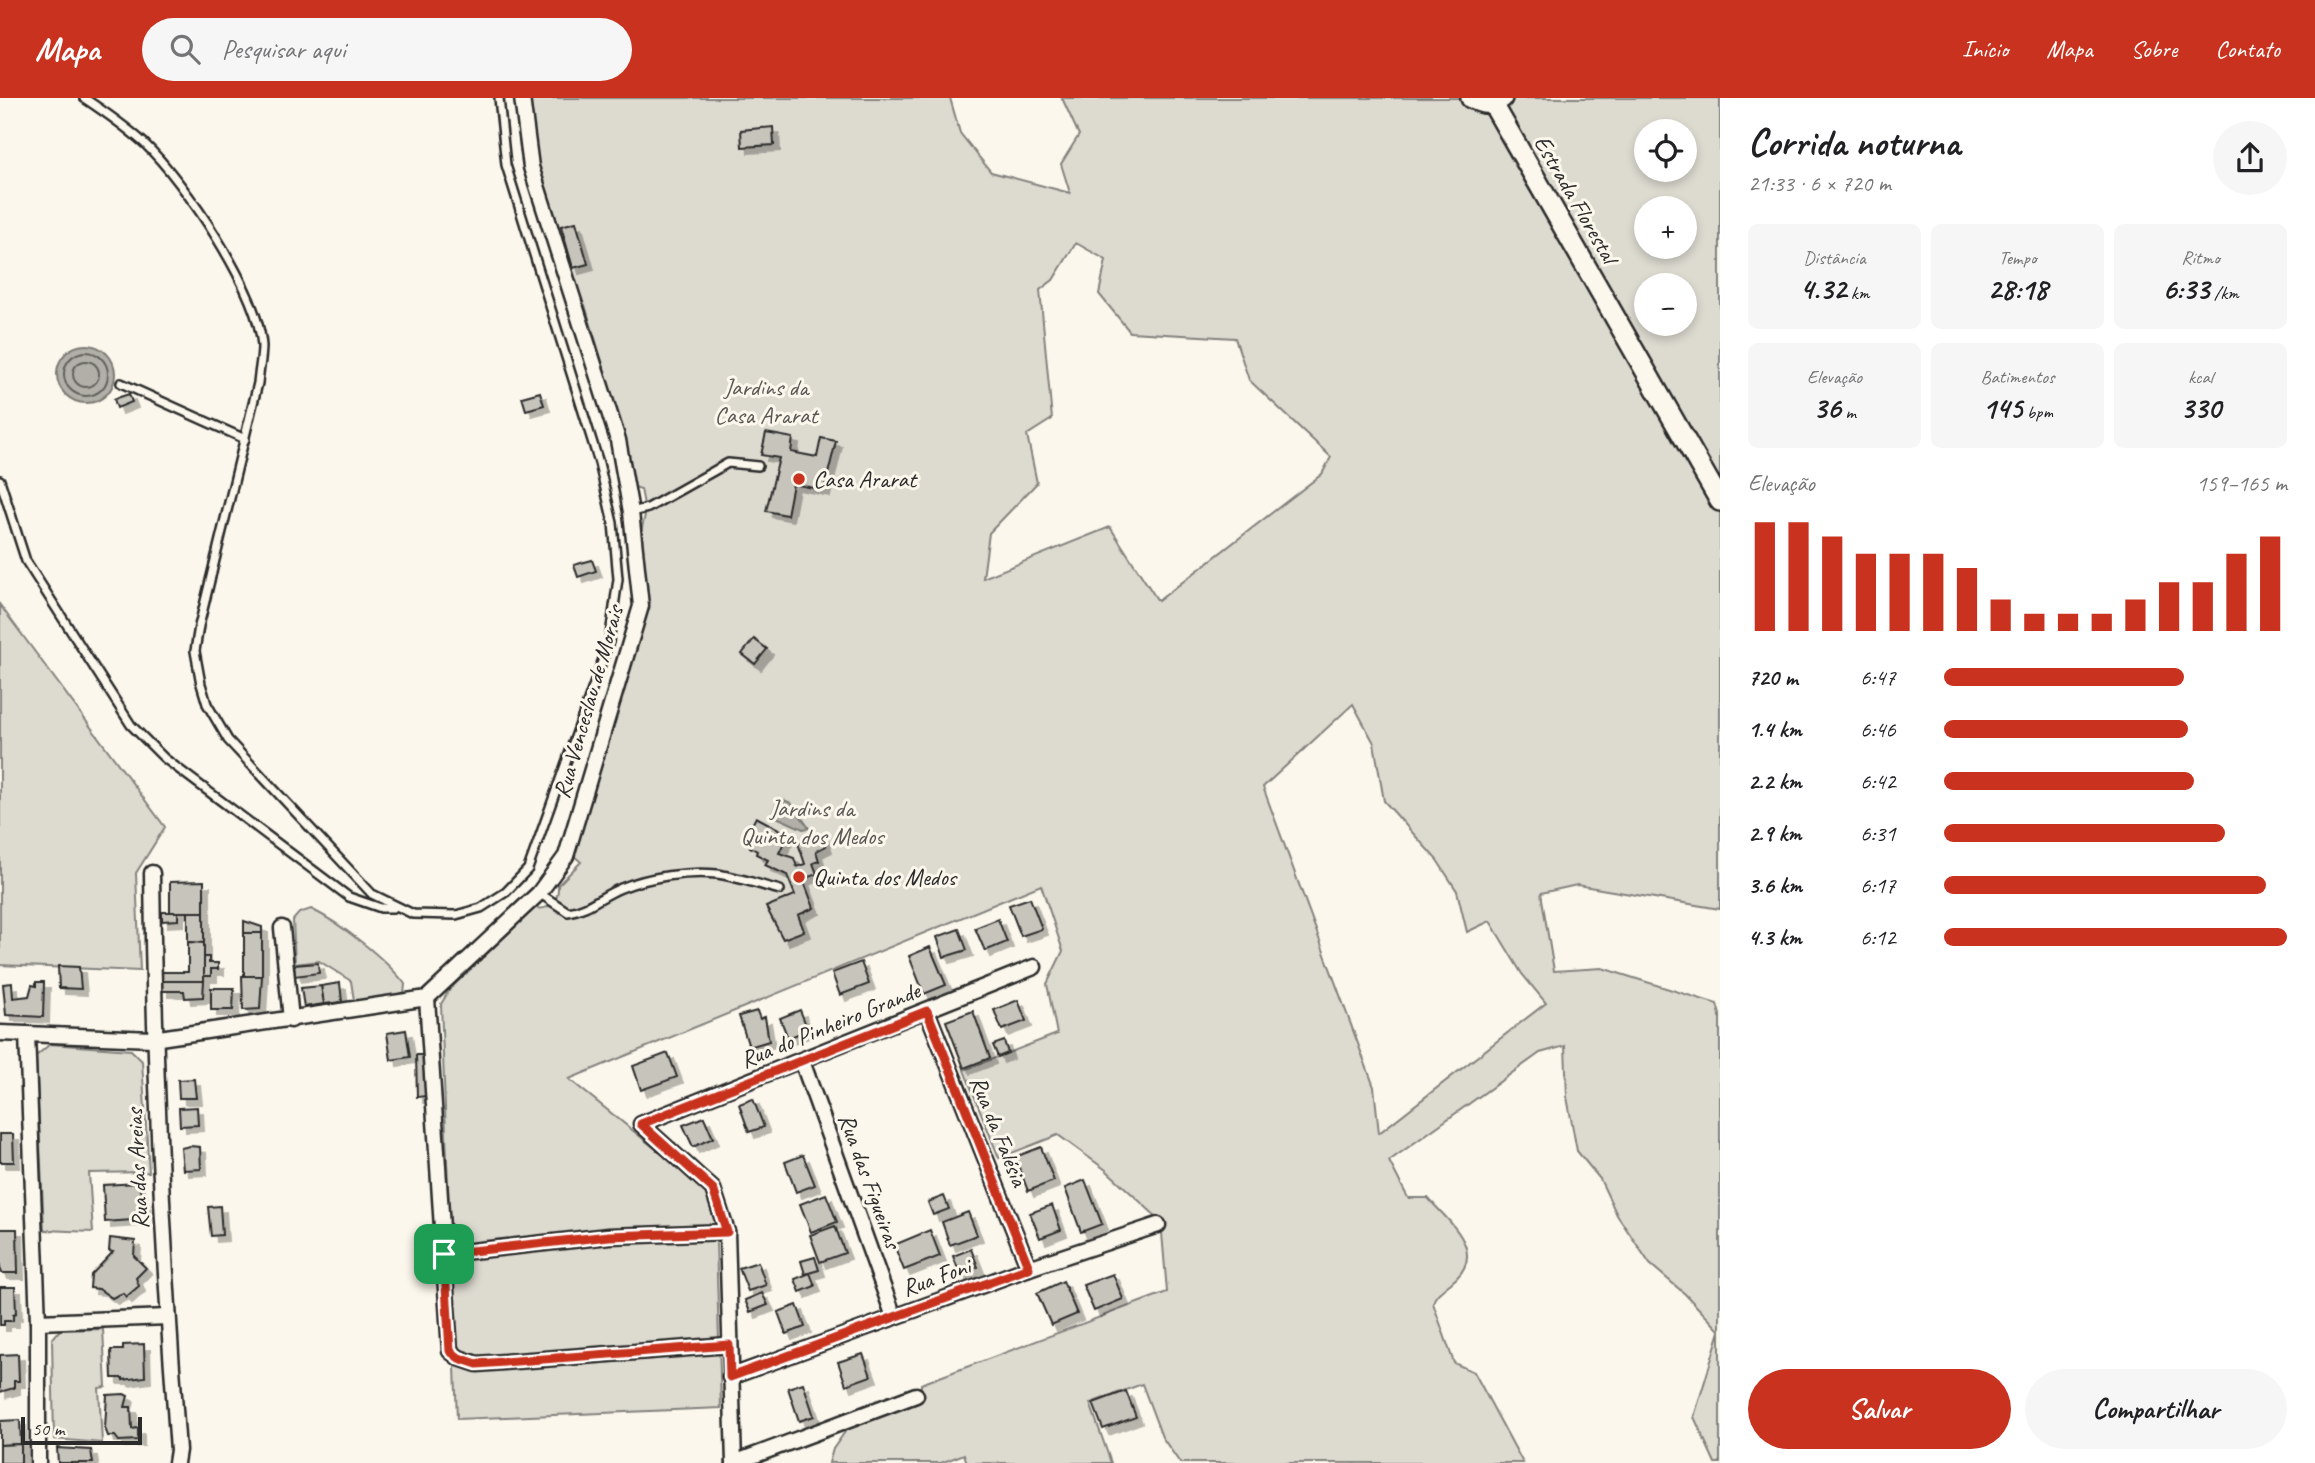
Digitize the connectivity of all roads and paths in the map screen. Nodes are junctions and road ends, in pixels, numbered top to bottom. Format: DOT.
graph roads {
  1 [pos="83,98"];
  2 [pos="499,98"];
  3 [pos="522,98"];
  4 [pos="1471,98"];
  5 [pos="1498,101"];
  6 [pos="121,383"];
  7 [pos="245,439"];
  8 [pos="758,466"];
  9 [pos="0,480"];
  10 [pos="1720,501"];
  11 [pos="631,512"];
  12 [pos="152,873"];
  13 [pos="780,890"];
  14 [pos="539,893"];
  15 [pos="397,909"];
  16 [pos="282,928"];
  17 [pos="1034,967"];
  18 [pos="428,998"];
  19 [pos="927,1011"];
  20 [pos="291,1020"];
  21 [pos="0,1033"];
  22 [pos="27,1034"];
  23 [pos="153,1039"];
  24 [pos="802,1061"];
  25 [pos="1158,1225"];
  26 [pos="727,1232"];
  27 [pos="444,1254"];
  28 [pos="1029,1268"];
  29 [pos="168,1317"];
  30 [pos="894,1317"];
  31 [pos="38,1322"];
  32 [pos="729,1345"];
  33 [pos="730,1377"];
  34 [pos="916,1395"];
  35 [pos="38,1463"];
  36 [pos="176,1463"];
  37 [pos="734,1463"];
  1 -- 7 [label="lane"];
  2 -- 15 [label="lane"];
  3 -- 11 [label="street, Rua Venceslau de Morais"];
  4 -- 5 [label="main road"];
  5 -- 10 [label="main road, Estrada Florestal"];
  6 -- 7 [label="lane"];
  7 -- 15 [label="lane"];
  8 -- 11 [label="lane"];
  9 -- 15 [label="lane"];
  11 -- 14 [label="street, Rua Venceslau de Morais"];
  12 -- 23 [label="street, Rua das Areias"];
  13 -- 14 [label="lane"];
  14 -- 18 [label="street, Rua Venceslau de Morais"];
  16 -- 20 [label="street"];
  17 -- 19 [label="street, Rua do Pinheiro Grande"];
  18 -- 20 [label="street"];
  18 -- 27 [label="street"];
  19 -- 24 [label="street, Rua do Pinheiro Grande"];
  19 -- 28 [label="street, Rua da Falésia"];
  20 -- 23 [label="street"];
  21 -- 22 [label="street"];
  22 -- 23 [label="street"];
  22 -- 31 [label="street"];
  23 -- 29 [label="street, Rua das Areias"];
  24 -- 26 [label="street, Rua do Pinheiro Grande"];
  24 -- 30 [label="street, Rua das Figueiras"];
  25 -- 28 [label="street, Rua Foni"];
  26 -- 27 [label="street"];
  26 -- 32 [label="street"];
  27 -- 32 [label="street"];
  28 -- 30 [label="street, Rua Foni"];
  29 -- 31 [label="street"];
  29 -- 36 [label="street, Rua das Areias"];
  30 -- 33 [label="street, Rua Foni"];
  31 -- 35 [label="street"];
  32 -- 33 [label="street"];
  33 -- 37 [label="street"];
  34 -- 37 [label="street"];
}
